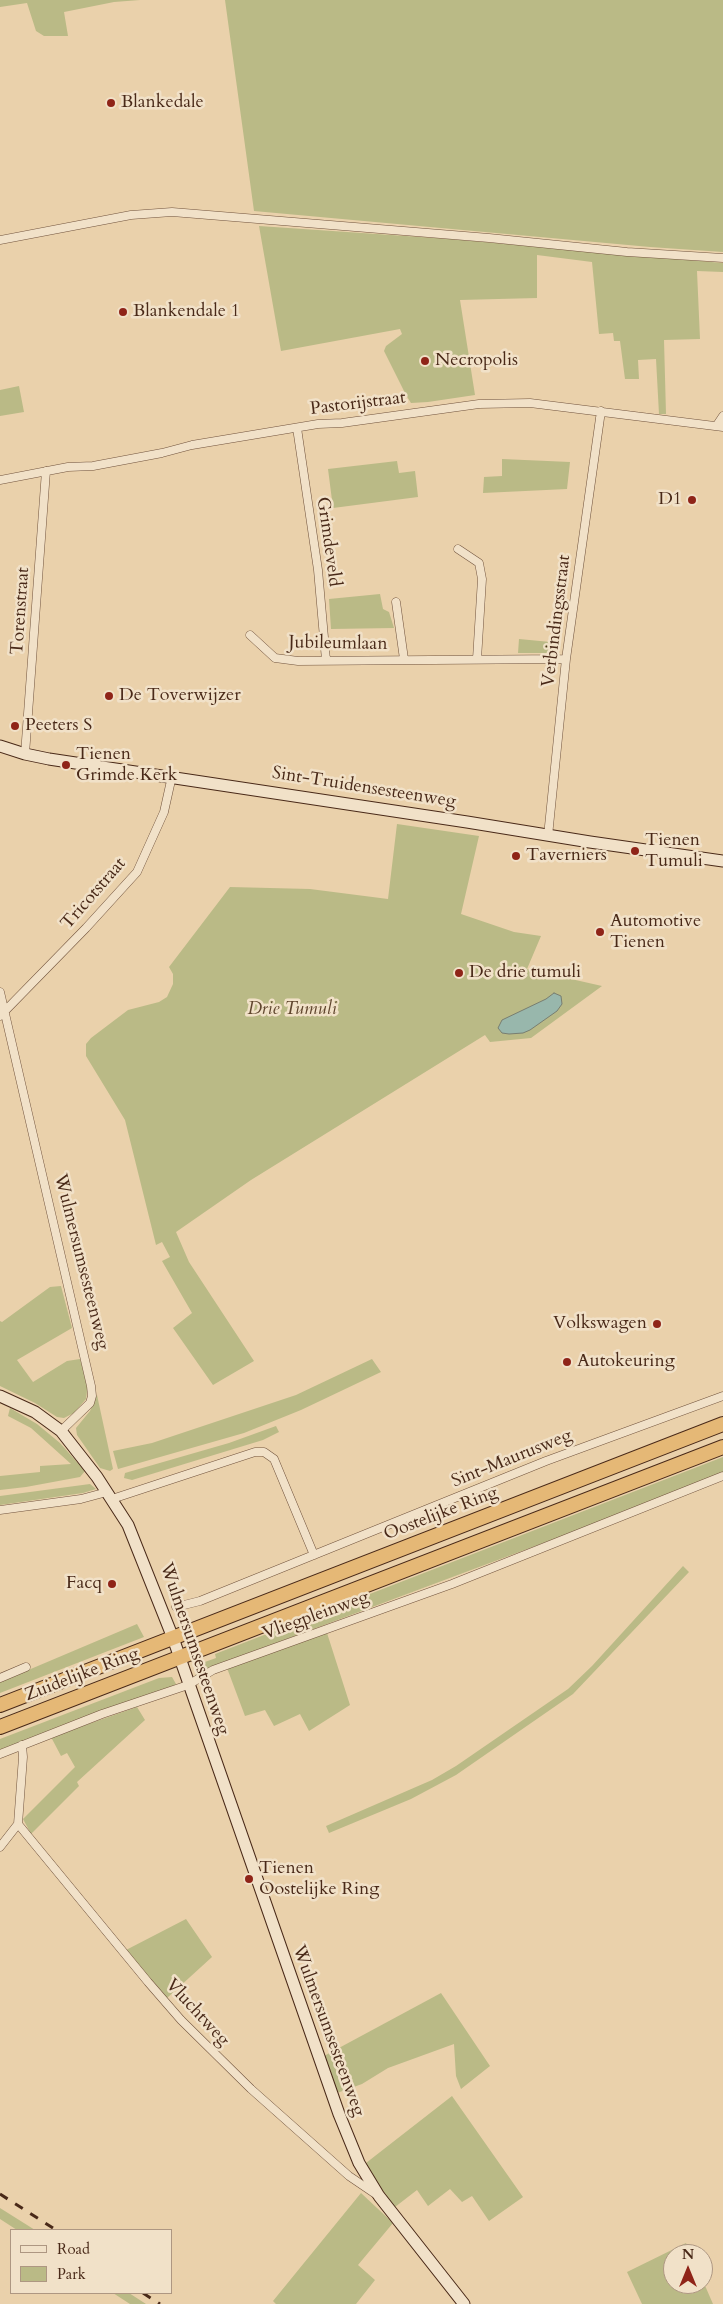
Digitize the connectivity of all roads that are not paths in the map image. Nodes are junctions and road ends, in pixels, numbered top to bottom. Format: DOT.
graph roads {
  1 [pos="0,240"];
  2 [pos="723,258"];
  3 [pos="601,411"];
  4 [pos="723,416"];
  5 [pos="720,426"];
  6 [pos="297,428"];
  7 [pos="46,471"];
  8 [pos="0,480"];
  9 [pos="458,549"];
  10 [pos="396,602"];
  11 [pos="250,635"];
  12 [pos="404,659"];
  13 [pos="477,659"];
  14 [pos="566,659"];
  15 [pos="326,660"];
  16 [pos="0,746"];
  17 [pos="24,754"];
  18 [pos="172,776"];
  19 [pos="548,836"];
  20 [pos="723,861"];
  21 [pos="0,992"];
  22 [pos="2,1014"];
  23 [pos="0,1396"];
  24 [pos="723,1396"];
  25 [pos="723,1424"];
  26 [pos="61,1431"];
  27 [pos="723,1446"];
  28 [pos="723,1476"];
  29 [pos="110,1496"];
  30 [pos="0,1510"];
  31 [pos="314,1555"];
  32 [pos="176,1607"];
  33 [pos="173,1638"];
  34 [pos="178,1658"];
  35 [pos="26,1667"];
  36 [pos="0,1678"];
  37 [pos="188,1685"];
  38 [pos="0,1705"];
  39 [pos="0,1727"];
  40 [pos="22,1744"];
  41 [pos="0,1754"];
  42 [pos="18,1824"];
  43 [pos="0,1847"];
  44 [pos="380,2196"];
  45 [pos="464,2304"];
  1 -- 2 [label="street"];
  3 -- 5 [label="street, Pastorijstraat"];
  3 -- 6 [label="street, Pastorijstraat"];
  3 -- 14 [label="street, Verbindingsstraat"];
  4 -- 5 [label="street"];
  6 -- 7 [label="street, Pastorijstraat"];
  6 -- 15 [label="street, Grimdeveld"];
  7 -- 8 [label="street, Pastorijstraat"];
  7 -- 17 [label="street, Torenstraat"];
  9 -- 13 [label="street"];
  10 -- 12 [label="street, Jubileumlaan"];
  11 -- 15 [label="street, Jubileumlaan"];
  12 -- 13 [label="street, Jubileumlaan"];
  12 -- 15 [label="street, Jubileumlaan"];
  13 -- 14 [label="street, Jubileumlaan"];
  14 -- 19 [label="street, Verbindingsstraat"];
  16 -- 17 [label="street, Sint-Truidensesteenweg"];
  17 -- 18 [label="street, Sint-Truidensesteenweg"];
  18 -- 19 [label="street, Sint-Truidensesteenweg"];
  18 -- 22 [label="street, Tricotstraat"];
  19 -- 20 [label="street, Sint-Truidensesteenweg"];
  21 -- 22 [label="street, Wulmersumsesteenweg"];
  22 -- 26 [label="street, Wulmersumsesteenweg"];
  23 -- 26 [label="street"];
  24 -- 31 [label="street, Sint-Maurusweg"];
  25 -- 33 [label="highway, Oostelijke Ring"];
  26 -- 29 [label="street, Wulmersumsesteenweg"];
  27 -- 34 [label="highway"];
  28 -- 37 [label="street, Vliegpleinweg"];
  29 -- 30 [label="street"];
  29 -- 31 [label="street"];
  29 -- 33 [label="street, Wulmersumsesteenweg"];
  31 -- 32 [label="street, Sint-Maurusweg"];
  33 -- 34 [label="street, Wulmersumsesteenweg"];
  33 -- 38 [label="highway, Zuidelijke Ring"];
  34 -- 37 [label="street, Wulmersumsesteenweg"];
  34 -- 39 [label="highway, Zuidelijke Ring"];
  35 -- 36 [label="street"];
  37 -- 40 [label="street, Vliegpleinweg"];
  37 -- 44 [label="street, Wulmersumsesteenweg"];
  40 -- 41 [label="street, Vliegpleinweg"];
  40 -- 42 [label="street"];
  42 -- 43 [label="street"];
  42 -- 44 [label="street, Vluchtweg"];
  44 -- 45 [label="street, Wulmersumsesteenweg"];
}
